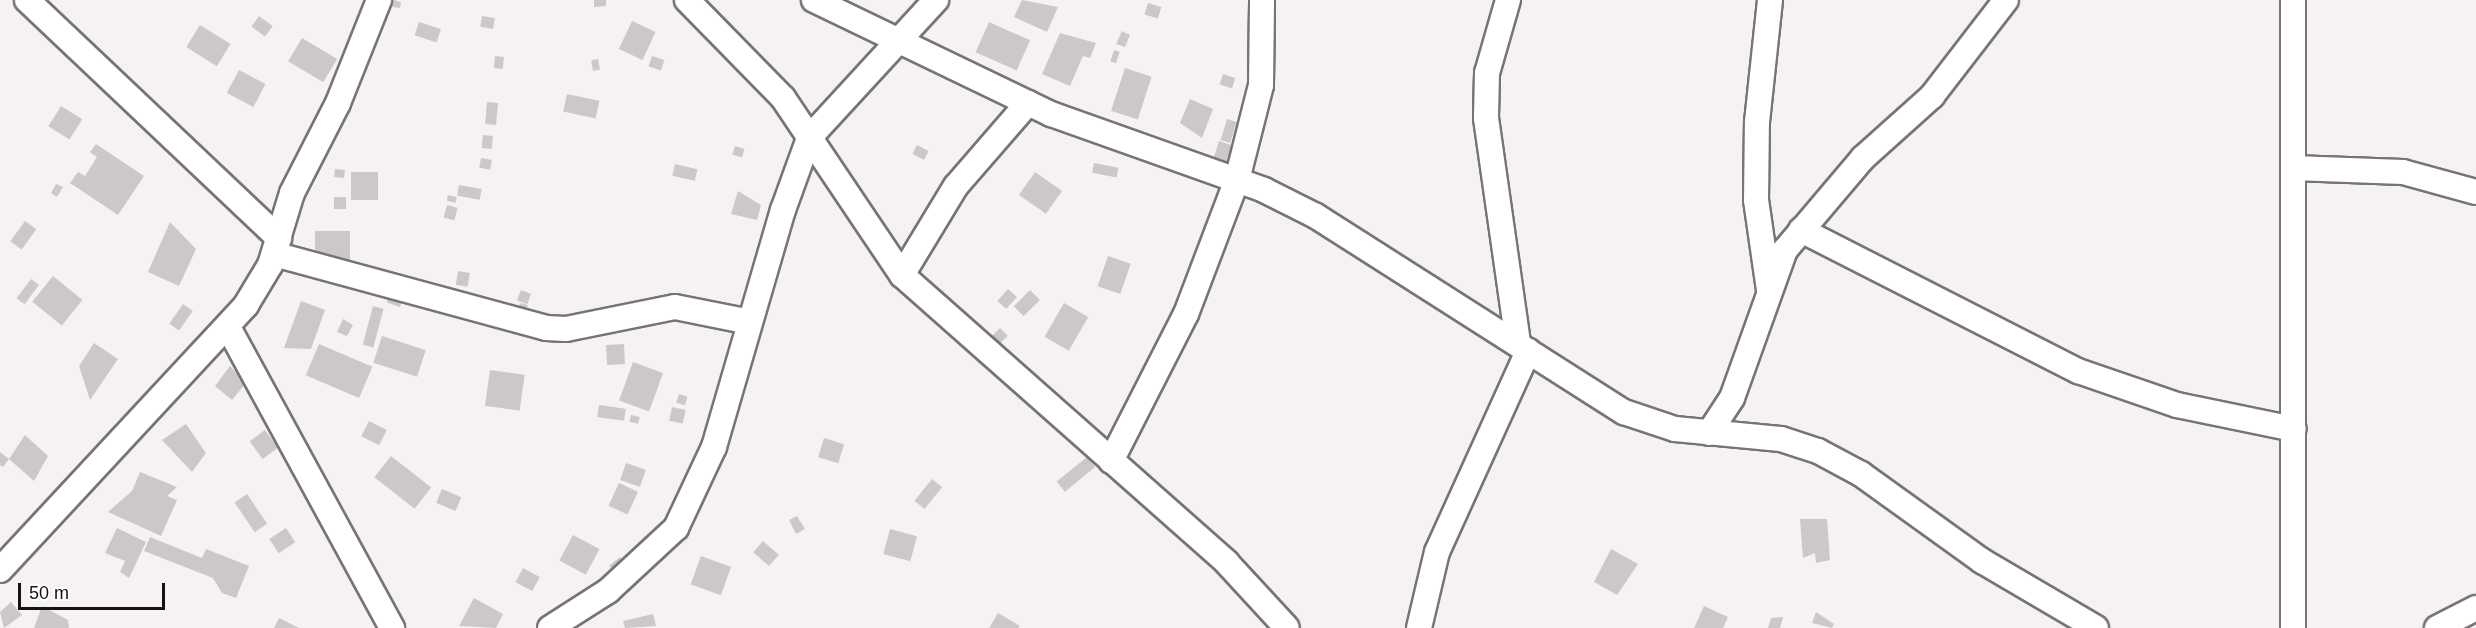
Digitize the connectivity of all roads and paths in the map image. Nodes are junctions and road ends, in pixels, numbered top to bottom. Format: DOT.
graph roads {
  1 [pos="27,0"];
  2 [pos="379,0"];
  3 [pos="687,0"];
  4 [pos="814,0"];
  5 [pos="936,0"];
  6 [pos="1262,0"];
  7 [pos="1508,0"];
  8 [pos="1770,0"];
  9 [pos="2006,0"];
  10 [pos="2293,0"];
  11 [pos="900,39"];
  12 [pos="1028,103"];
  13 [pos="809,138"];
  14 [pos="2293,168"];
  15 [pos="1237,180"];
  16 [pos="2476,192"];
  17 [pos="1801,230"];
  18 [pos="277,246"];
  19 [pos="902,275"];
  20 [pos="1769,292"];
  21 [pos="750,322"];
  22 [pos="228,327"];
  23 [pos="1523,347"];
  24 [pos="2294,429"];
  25 [pos="1709,433"];
  26 [pos="1111,461"];
  27 [pos="0,570"];
  28 [pos="2476,608"];
  29 [pos="392,628"];
  30 [pos="550,628"];
  31 [pos="1287,628"];
  32 [pos="1419,628"];
  33 [pos="2096,628"];
  34 [pos="2293,628"];
  35 [pos="2437,628"];
  1 -- 18 [label="street"];
  2 -- 18 [label="street"];
  3 -- 13 [label="street"];
  4 -- 11 [label="street"];
  5 -- 11 [label="street"];
  6 -- 15 [label="street"];
  7 -- 23 [label="street"];
  8 -- 20 [label="street"];
  9 -- 17 [label="street"];
  10 -- 14 [label="street"];
  11 -- 12 [label="street"];
  11 -- 13 [label="street"];
  12 -- 15 [label="street"];
  12 -- 19 [label="street"];
  13 -- 19 [label="street"];
  13 -- 21 [label="street"];
  14 -- 16 [label="street"];
  14 -- 24 [label="street"];
  15 -- 23 [label="street"];
  15 -- 26 [label="street"];
  17 -- 20 [label="street"];
  17 -- 24 [label="street"];
  18 -- 21 [label="street"];
  18 -- 22 [label="street"];
  19 -- 26 [label="street"];
  20 -- 25 [label="street"];
  21 -- 30 [label="street"];
  22 -- 27 [label="street"];
  22 -- 29 [label="street"];
  23 -- 25 [label="street"];
  23 -- 32 [label="street"];
  24 -- 34 [label="street"];
  25 -- 33 [label="street"];
  26 -- 31 [label="street"];
  28 -- 35 [label="street"];
}
